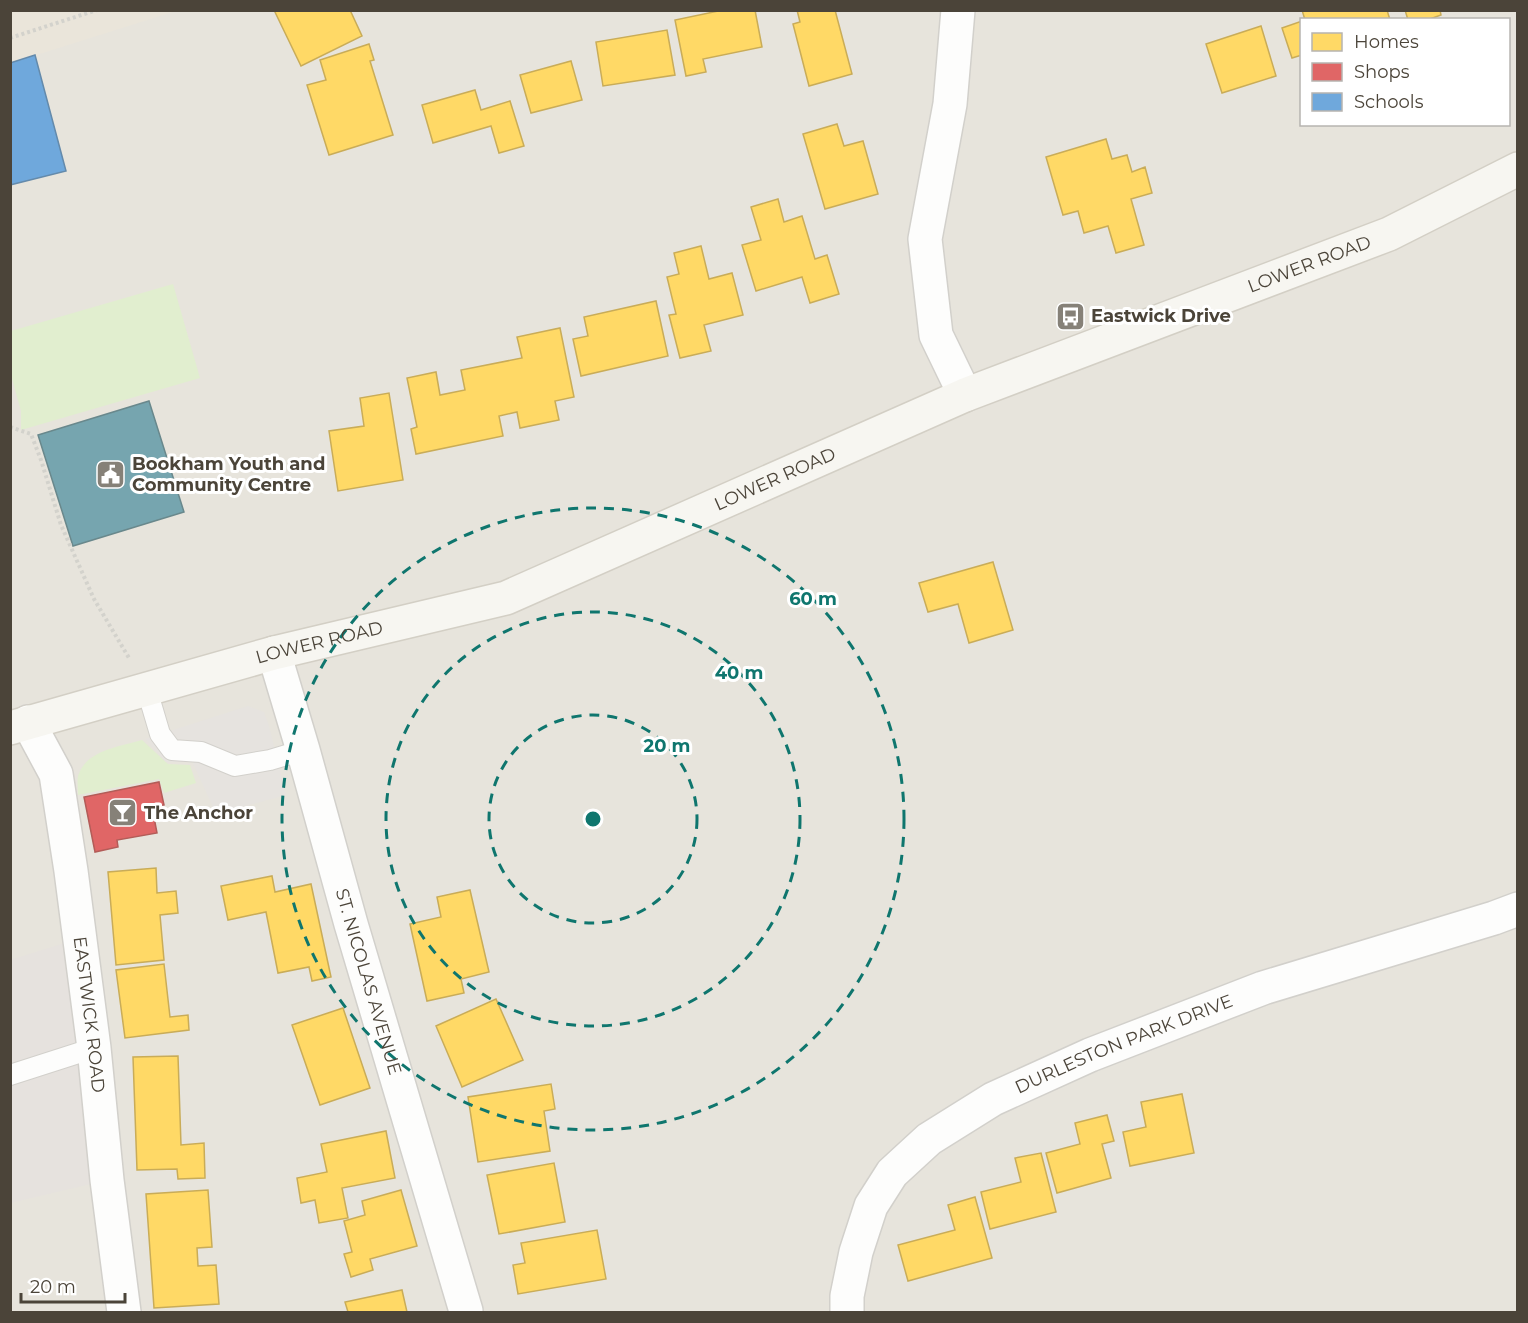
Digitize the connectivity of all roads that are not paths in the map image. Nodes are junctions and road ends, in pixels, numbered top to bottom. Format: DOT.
graph roads {
  1 [pos="958,10"];
  2 [pos="1518,169"];
  3 [pos="965,395"];
  4 [pos="274,653"];
  5 [pos="147,690"];
  6 [pos="19,725"];
  7 [pos="303,750"];
  8 [pos="1518,909"];
  9 [pos="94,1048"];
  10 [pos="10,1075"];
  11 [pos="466,1311"];
  12 [pos="124,1312"];
  13 [pos="847,1312"];
  1 -- 3 [label="street"];
  2 -- 3 [label="street, LOWER ROAD"];
  3 -- 4 [label="street, LOWER ROAD"];
  4 -- 5 [label="street, LOWER ROAD"];
  4 -- 7 [label="street, ST. NICOLAS AVENUE"];
  5 -- 6 [label="street, LOWER ROAD"];
  5 -- 7 [label="lane"];
  6 -- 9 [label="street, EASTWICK ROAD"];
  7 -- 11 [label="street, ST. NICOLAS AVENUE"];
  8 -- 13 [label="street, DURLESTON PARK DRIVE"];
  9 -- 10 [label="lane"];
  9 -- 12 [label="street, EASTWICK ROAD"];
}
